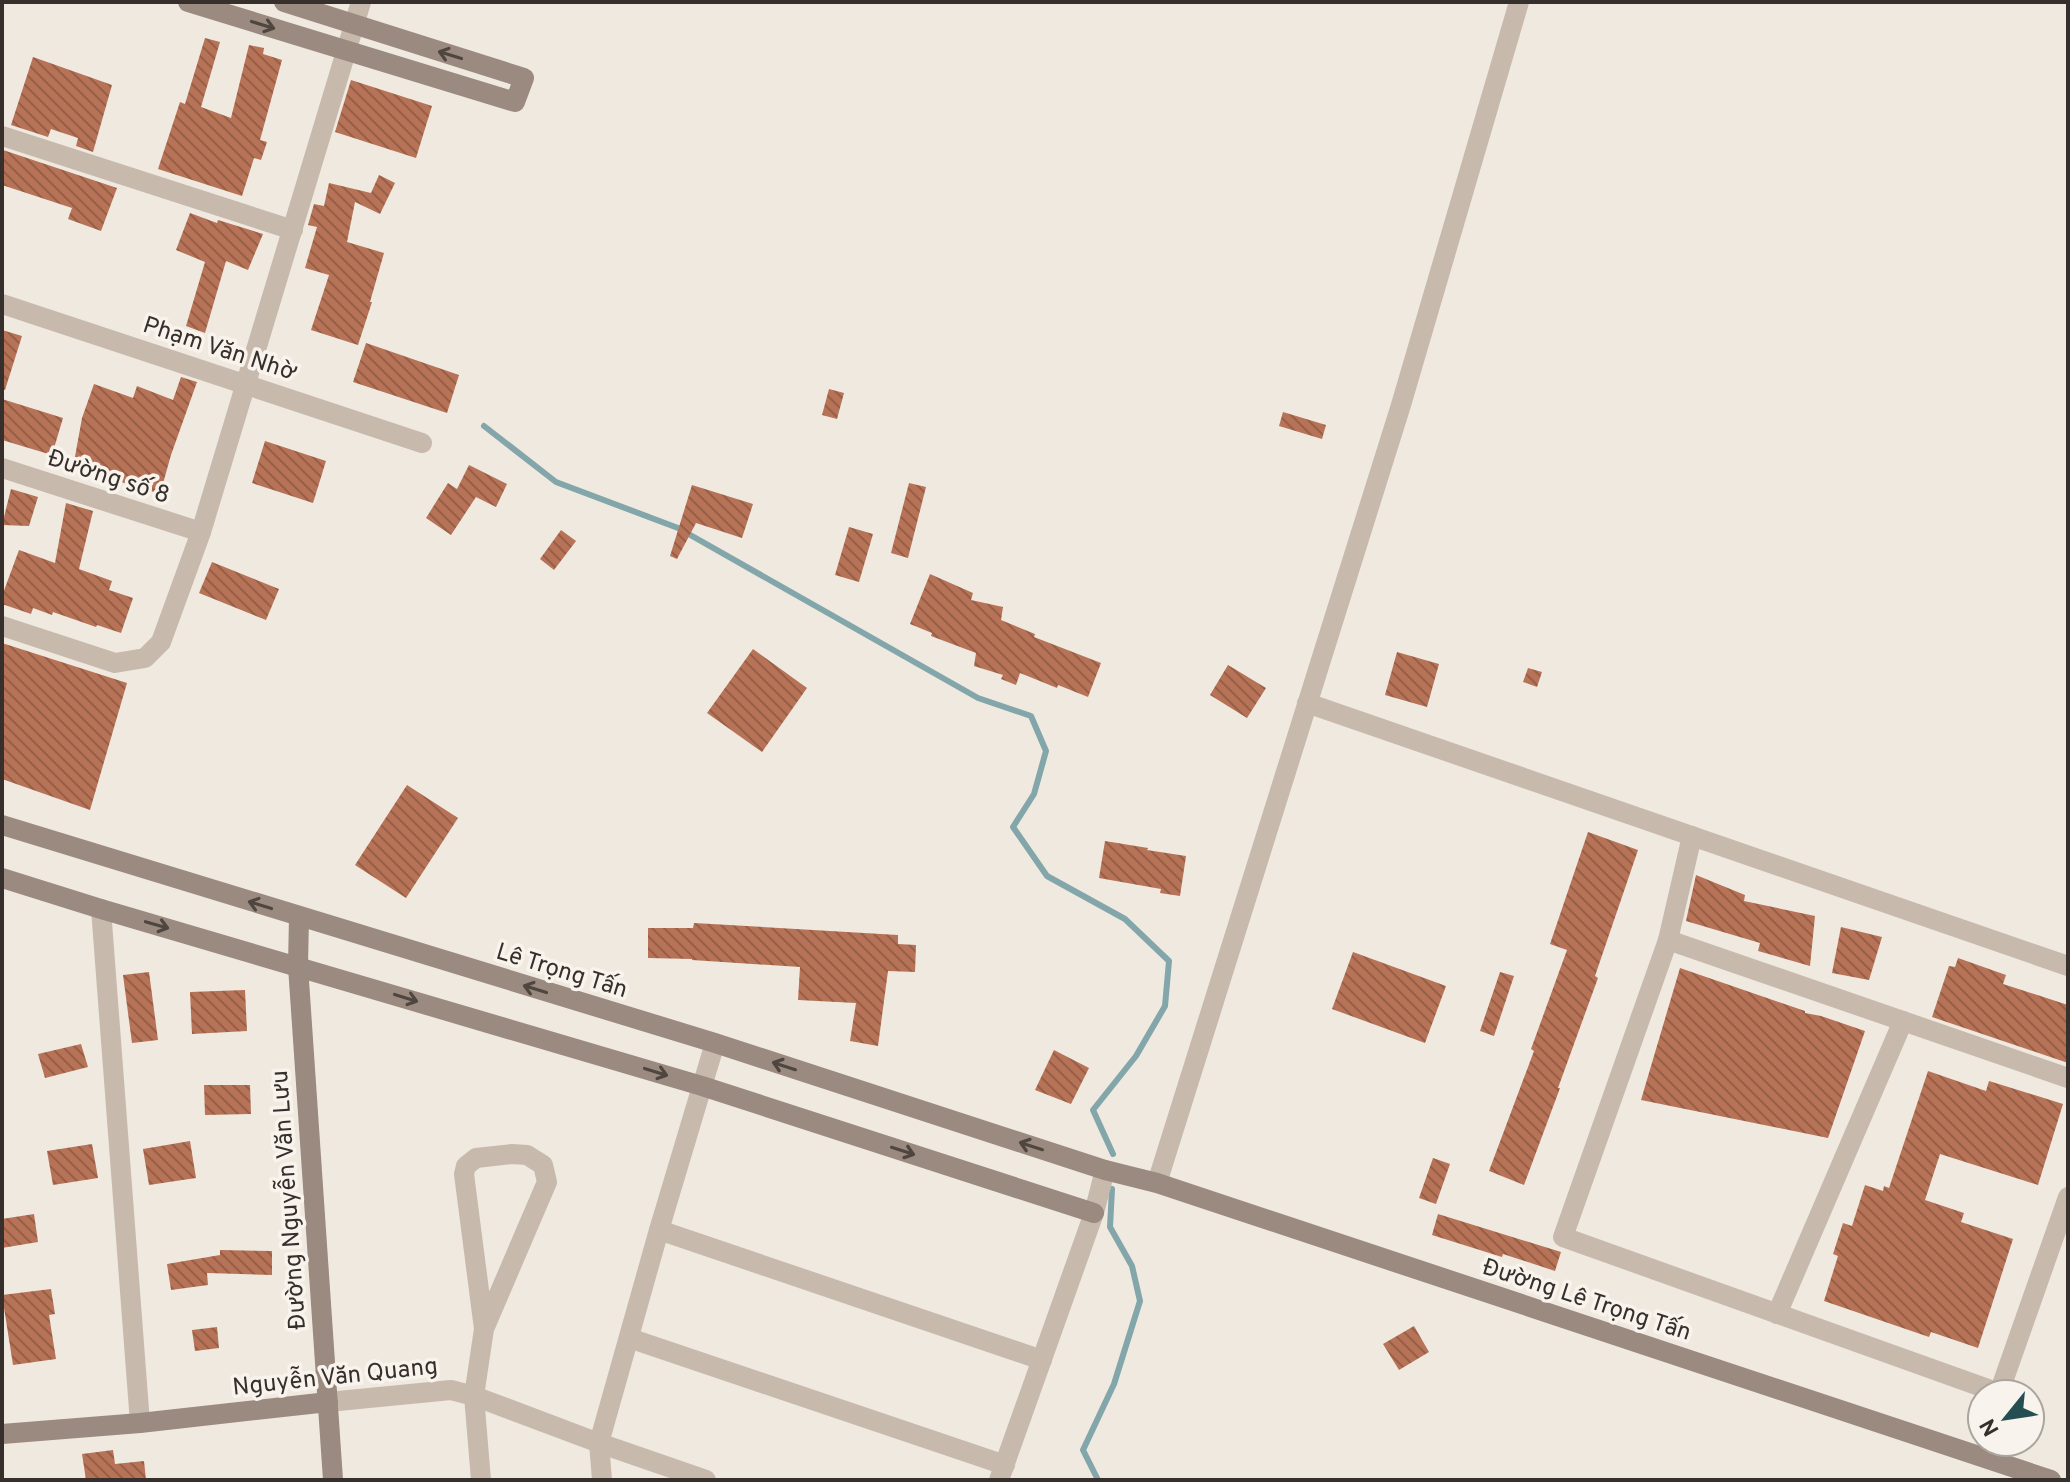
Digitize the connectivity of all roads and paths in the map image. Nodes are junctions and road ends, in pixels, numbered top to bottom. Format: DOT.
graph roads {
  1 [pos="188,2"];
  2 [pos="284,2"];
  3 [pos="361,2"];
  4 [pos="1519,2"];
  5 [pos="354,25"];
  6 [pos="347,51"];
  7 [pos="2,136"];
  8 [pos="293,230"];
  9 [pos="2,304"];
  10 [pos="246,384"];
  11 [pos="422,443"];
  12 [pos="2,468"];
  13 [pos="201,532"];
  14 [pos="2,626"];
  15 [pos="1307,703"];
  16 [pos="2,825"];
  17 [pos="1692,836"];
  18 [pos="2,878"];
  19 [pos="101,909"];
  20 [pos="299,917"];
  21 [pos="1668,940"];
  22 [pos="298,966"];
  23 [pos="2068,966"];
  24 [pos="1903,1021"];
  25 [pos="715,1043"];
  26 [pos="2068,1078"];
  27 [pos="702,1086"];
  28 [pos="1105,1170"];
  29 [pos="1157,1183"];
  30 [pos="2068,1197"];
  31 [pos="1094,1213"];
  32 [pos="659,1230"];
  33 [pos="1777,1314"];
  34 [pos="484,1329"];
  35 [pos="629,1338"];
  36 [pos="1042,1360"];
  37 [pos="474,1396"];
  38 [pos="328,1402"];
  39 [pos="140,1423"];
  40 [pos="2,1434"];
  41 [pos="599,1443"];
  42 [pos="1002,1472"];
  43 [pos="333,1480"];
  44 [pos="481,1480"];
  45 [pos="602,1480"];
  46 [pos="706,1480"];
  47 [pos="2051,1480"];
  1 -- 6 [label="street, one-way"];
  2 -- 5 [label="street"];
  3 -- 5 [label="street"];
  4 -- 15 [label="street"];
  5 -- 6 [label="street"];
  6 -- 5 [label="street, one-way"];
  6 -- 8 [label="street"];
  7 -- 8 [label="street"];
  8 -- 10 [label="street"];
  9 -- 10 [label="street, Phạm Văn Nhờ"];
  10 -- 11 [label="street, Phạm Văn Nhờ"];
  10 -- 13 [label="street"];
  12 -- 13 [label="street, Đường số 8"];
  13 -- 14 [label="street"];
  15 -- 17 [label="street"];
  15 -- 29 [label="street"];
  20 -- 16 [label="street, Lê Trọng Tấn, one-way"];
  17 -- 21 [label="street"];
  17 -- 23 [label="street"];
  18 -- 19 [label="street"];
  19 -- 22 [label="street, one-way"];
  19 -- 39 [label="street"];
  20 -- 22 [label="street, Đường Nguyễn Văn Lưu"];
  25 -- 20 [label="street, Lê Trọng Tấn, one-way"];
  21 -- 24 [label="street"];
  21 -- 33 [label="street"];
  22 -- 27 [label="street, one-way"];
  22 -- 38 [label="street, Đường Nguyễn Văn Lưu"];
  24 -- 26 [label="street"];
  24 -- 33 [label="street"];
  25 -- 27 [label="street"];
  28 -- 25 [label="street, Lê Trọng Tấn, one-way"];
  27 -- 31 [label="street, one-way"];
  27 -- 32 [label="street"];
  28 -- 29 [label="street, Đường Lê Trọng Tấn"];
  28 -- 31 [label="street"];
  29 -- 47 [label="street, Đường Lê Trọng Tấn"];
  30 -- 33 [label="street"];
  31 -- 36 [label="street"];
  32 -- 35 [label="street"];
  32 -- 36 [label="street"];
  34 -- 34 [label="street"];
  34 -- 37 [label="street"];
  35 -- 41 [label="street"];
  35 -- 42 [label="street"];
  36 -- 42 [label="street"];
  37 -- 38 [label="street, Nguyễn Văn Quang"];
  37 -- 41 [label="street, Nguyễn Văn Quang"];
  37 -- 44 [label="street"];
  38 -- 39 [label="street, Nguyễn Văn Quang"];
  38 -- 43 [label="street, Đường Nguyễn Văn Lưu"];
  39 -- 40 [label="street, Nguyễn Văn Quang"];
  41 -- 45 [label="street"];
  41 -- 46 [label="street, Nguyễn Văn Quang"];
}
